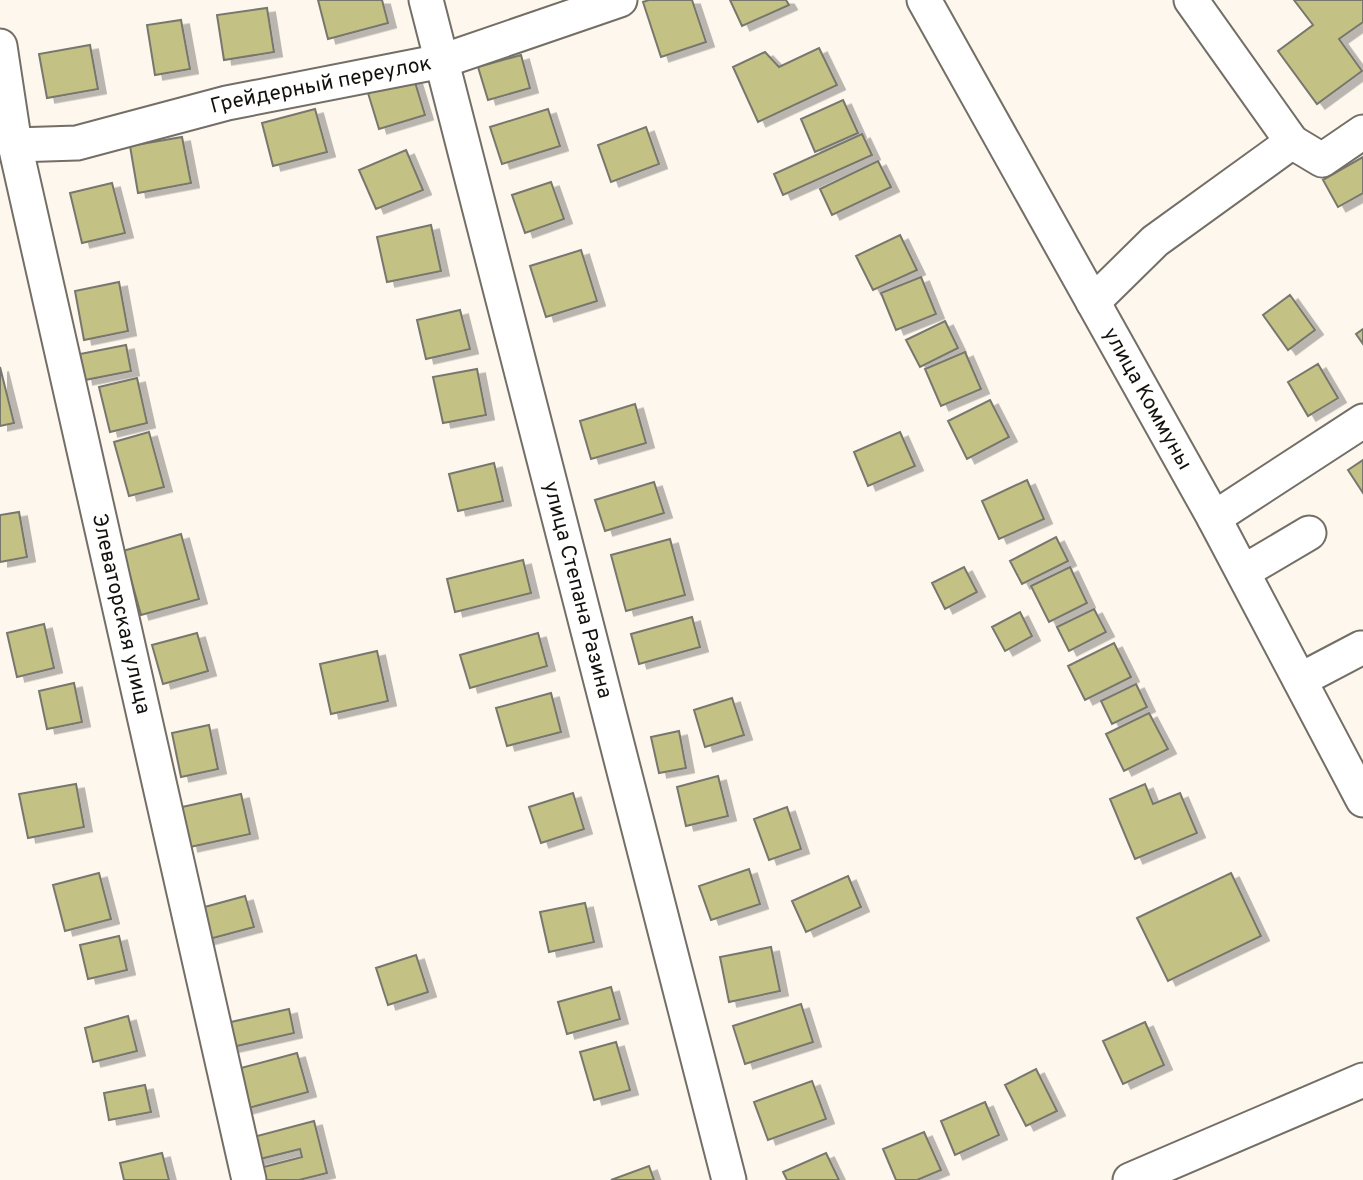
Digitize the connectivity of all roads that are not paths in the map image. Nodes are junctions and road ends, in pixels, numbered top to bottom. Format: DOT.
graph roads {
  1 [pos="426,0"];
  2 [pos="620,0"];
  3 [pos="924,0"];
  4 [pos="1191,0"];
  5 [pos="0,46"];
  6 [pos="442,61"];
  7 [pos="1363,132"];
  8 [pos="1292,142"];
  9 [pos="15,145"];
  10 [pos="1093,302"];
  11 [pos="1363,421"];
  12 [pos="1214,518"];
  13 [pos="1309,533"];
  14 [pos="1243,572"];
  15 [pos="1362,648"];
  16 [pos="1300,680"];
  17 [pos="1363,800"];
  18 [pos="1363,1080"];
  19 [pos="249,1180"];
  20 [pos="729,1180"];
  21 [pos="1130,1180"];
  1 -- 6 [label="street, улица Степана Разина"];
  2 -- 6 [label="street, Грейдерный переулок"];
  3 -- 10 [label="street, улица Коммуны"];
  4 -- 8 [label="street"];
  5 -- 9 [label="street, Элеваторская улица"];
  6 -- 9 [label="street, Грейдерный переулок"];
  6 -- 20 [label="street, улица Степана Разина"];
  7 -- 8 [label="street"];
  8 -- 10 [label="street"];
  9 -- 19 [label="street, Элеваторская улица"];
  10 -- 12 [label="street, улица Коммуны"];
  11 -- 12 [label="street"];
  12 -- 14 [label="street, улица Коммуны"];
  13 -- 14 [label="street"];
  14 -- 16 [label="street, улица Коммуны"];
  15 -- 16 [label="street"];
  16 -- 17 [label="street, улица Коммуны"];
  18 -- 21 [label="street"];
}
